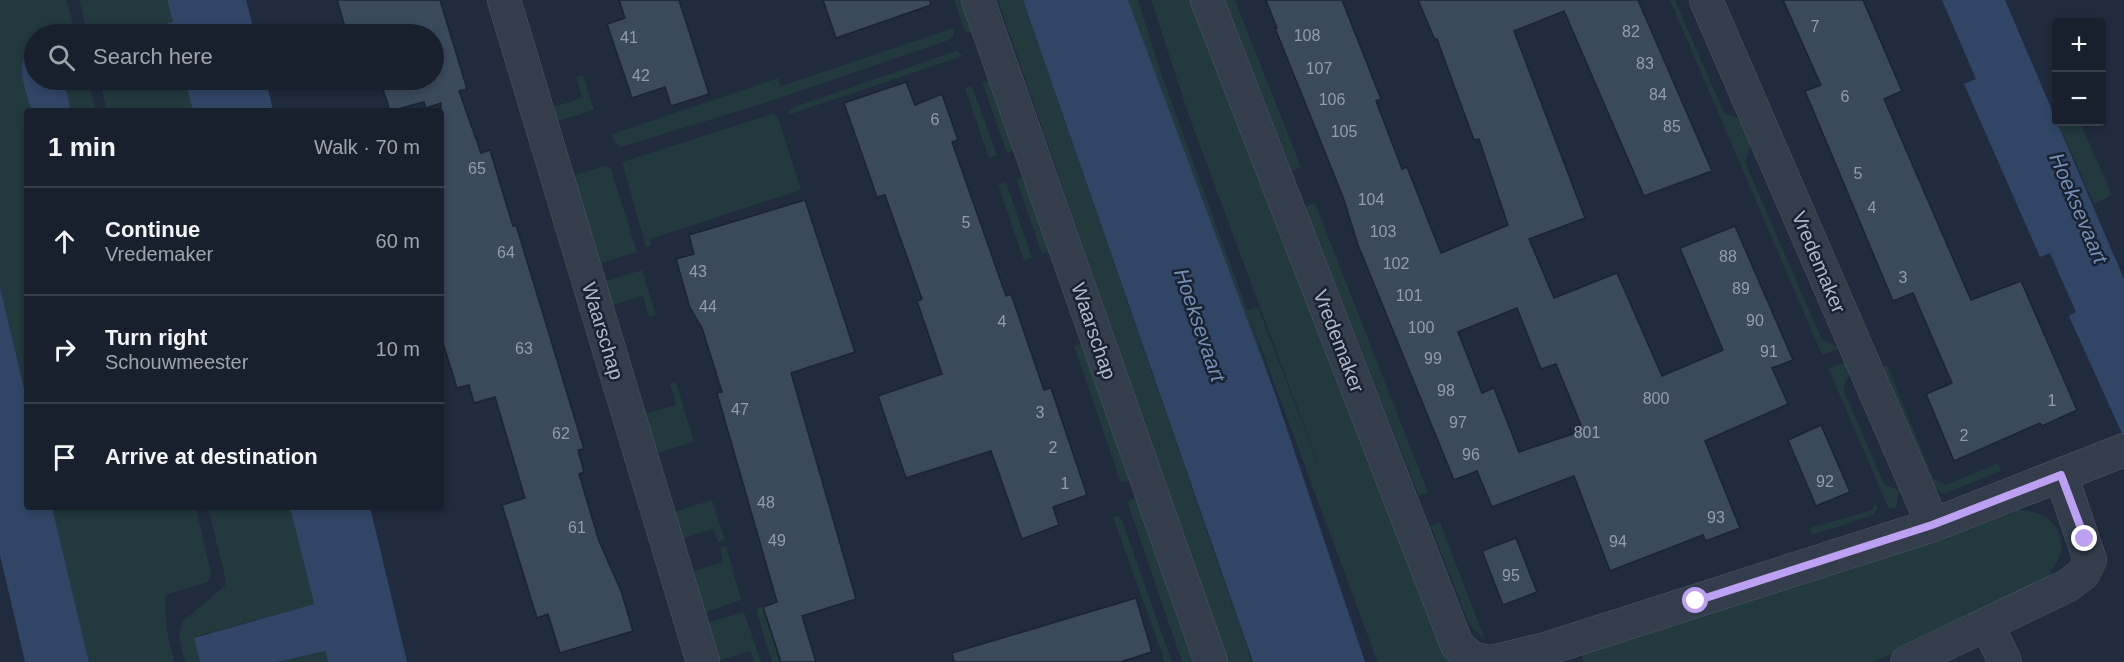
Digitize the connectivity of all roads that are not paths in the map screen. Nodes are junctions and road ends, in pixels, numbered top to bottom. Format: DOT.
graph roads {
  1 [pos="504,0"];
  2 [pos="978,0"];
  3 [pos="1207,0"];
  4 [pos="1706,0"];
  5 [pos="2124,450"];
  6 [pos="2061,475"];
  7 [pos="1932,525"];
  8 [pos="1987,624"];
  9 [pos="703,662"];
  10 [pos="1211,662"];
  11 [pos="1491,662"];
  12 [pos="1907,662"];
  13 [pos="2005,662"];
  1 -- 9 [label="street, Waarschap"];
  2 -- 10 [label="street, Waarschap"];
  3 -- 11 [label="street, Vredemaker"];
  4 -- 7 [label="street, Vredemaker"];
  5 -- 6 [label="street, Vredemaker"];
  6 -- 7 [label="street, Vredemaker"];
  6 -- 8 [label="street"];
  7 -- 11 [label="street, Vredemaker"];
  8 -- 12 [label="street"];
  8 -- 13 [label="street"];
}
